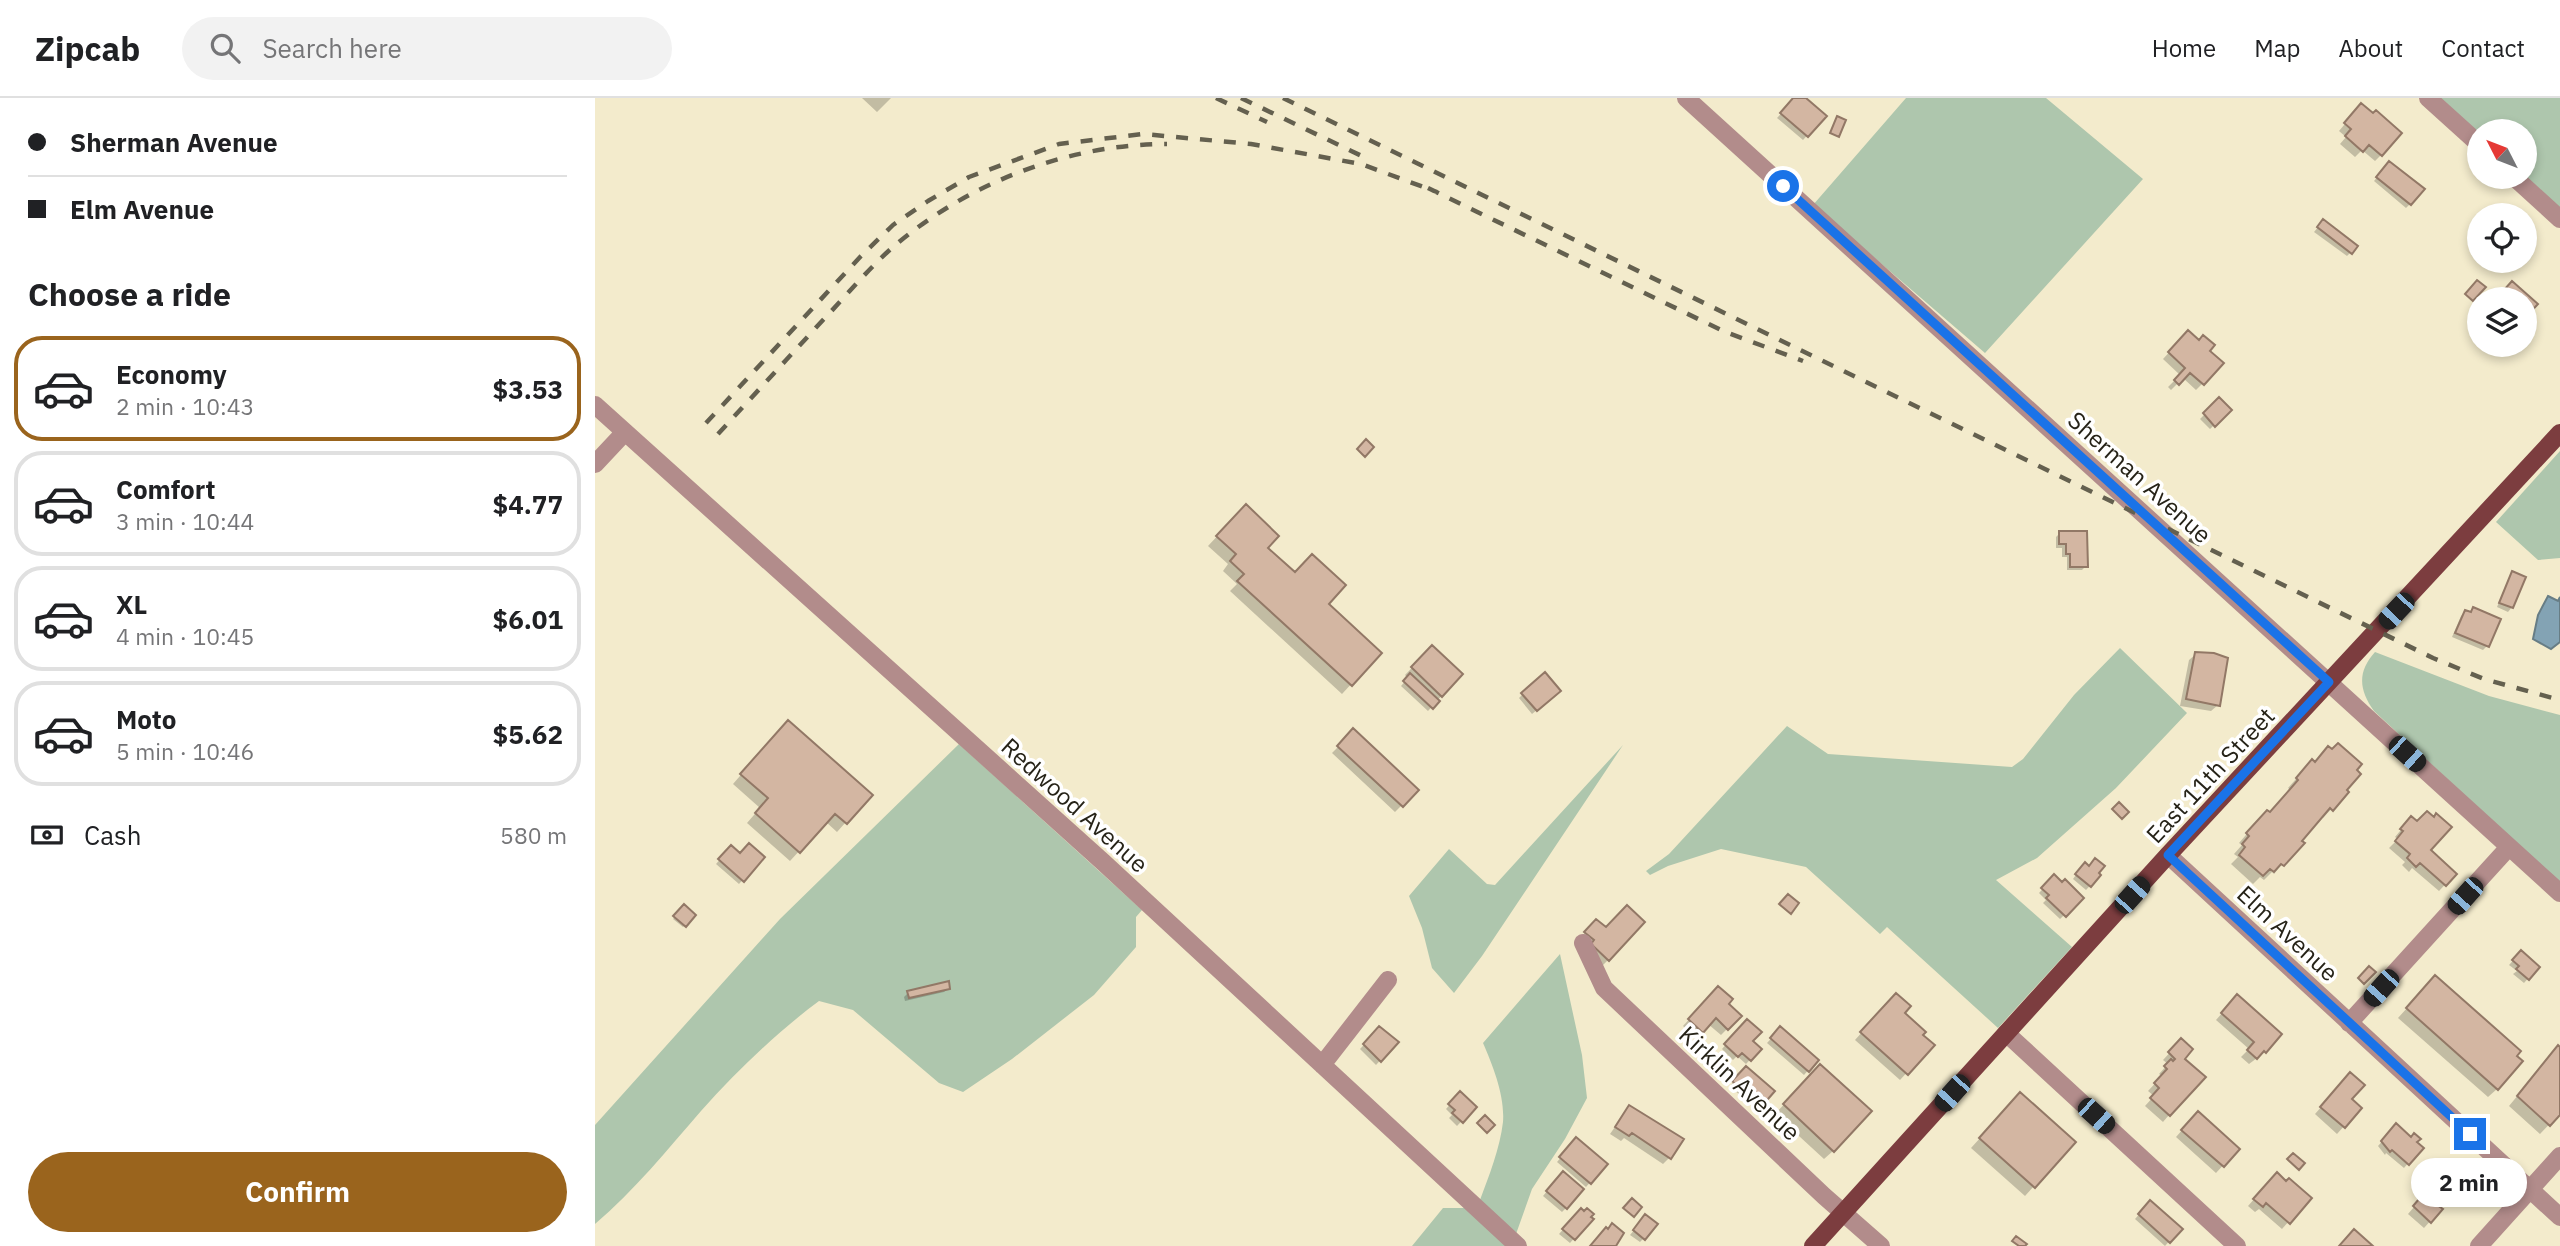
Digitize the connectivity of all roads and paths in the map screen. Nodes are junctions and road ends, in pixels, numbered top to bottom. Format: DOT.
graph roads {
  1 [pos="1686,98"];
  2 [pos="2428,98"];
  3 [pos="2467,133"];
  4 [pos="2527,189"];
  5 [pos="2560,219"];
  6 [pos="595,405"];
  7 [pos="625,432"];
  8 [pos="2560,433"];
  9 [pos="595,464"];
  10 [pos="2329,682"];
  11 [pos="2509,846"];
  12 [pos="2168,855"];
  13 [pos="2560,893"];
  14 [pos="1583,943"];
  15 [pos="1388,981"];
  16 [pos="2349,1023"];
  17 [pos="2006,1033"];
  18 [pos="1322,1065"];
  19 [pos="2560,1156"];
  20 [pos="2530,1189"];
  21 [pos="1843,1212"];
  22 [pos="2560,1217"];
  23 [pos="1518,1246"];
  24 [pos="1813,1246"];
  25 [pos="1881,1246"];
  26 [pos="2237,1246"];
  27 [pos="2479,1246"];
  1 -- 10 [label="street, Sherman Avenue"];
  2 -- 3 [label="street"];
  4 -- 5 [label="street"];
  6 -- 7 [label="street, Redwood Avenue"];
  7 -- 9 [label="street"];
  7 -- 18 [label="street, Redwood Avenue"];
  8 -- 10 [label="main road, East 11th Street"];
  10 -- 11 [label="street, Sherman Avenue"];
  10 -- 12 [label="main road, East 11th Street"];
  11 -- 13 [label="street, Sherman Avenue"];
  11 -- 16 [label="street"];
  12 -- 16 [label="street, Elm Avenue"];
  12 -- 17 [label="main road, East 11th Street"];
  14 -- 21 [label="street, Kirklin Avenue"];
  15 -- 18 [label="street"];
  16 -- 20 [label="street, Elm Avenue"];
  17 -- 21 [label="main road, East 11th Street"];
  17 -- 26 [label="street"];
  18 -- 23 [label="street, Redwood Avenue"];
  19 -- 20 [label="street"];
  20 -- 22 [label="street, Elm Avenue"];
  20 -- 27 [label="street"];
  21 -- 24 [label="main road, East 11th Street"];
  21 -- 25 [label="street, Kirklin Avenue"];
}
